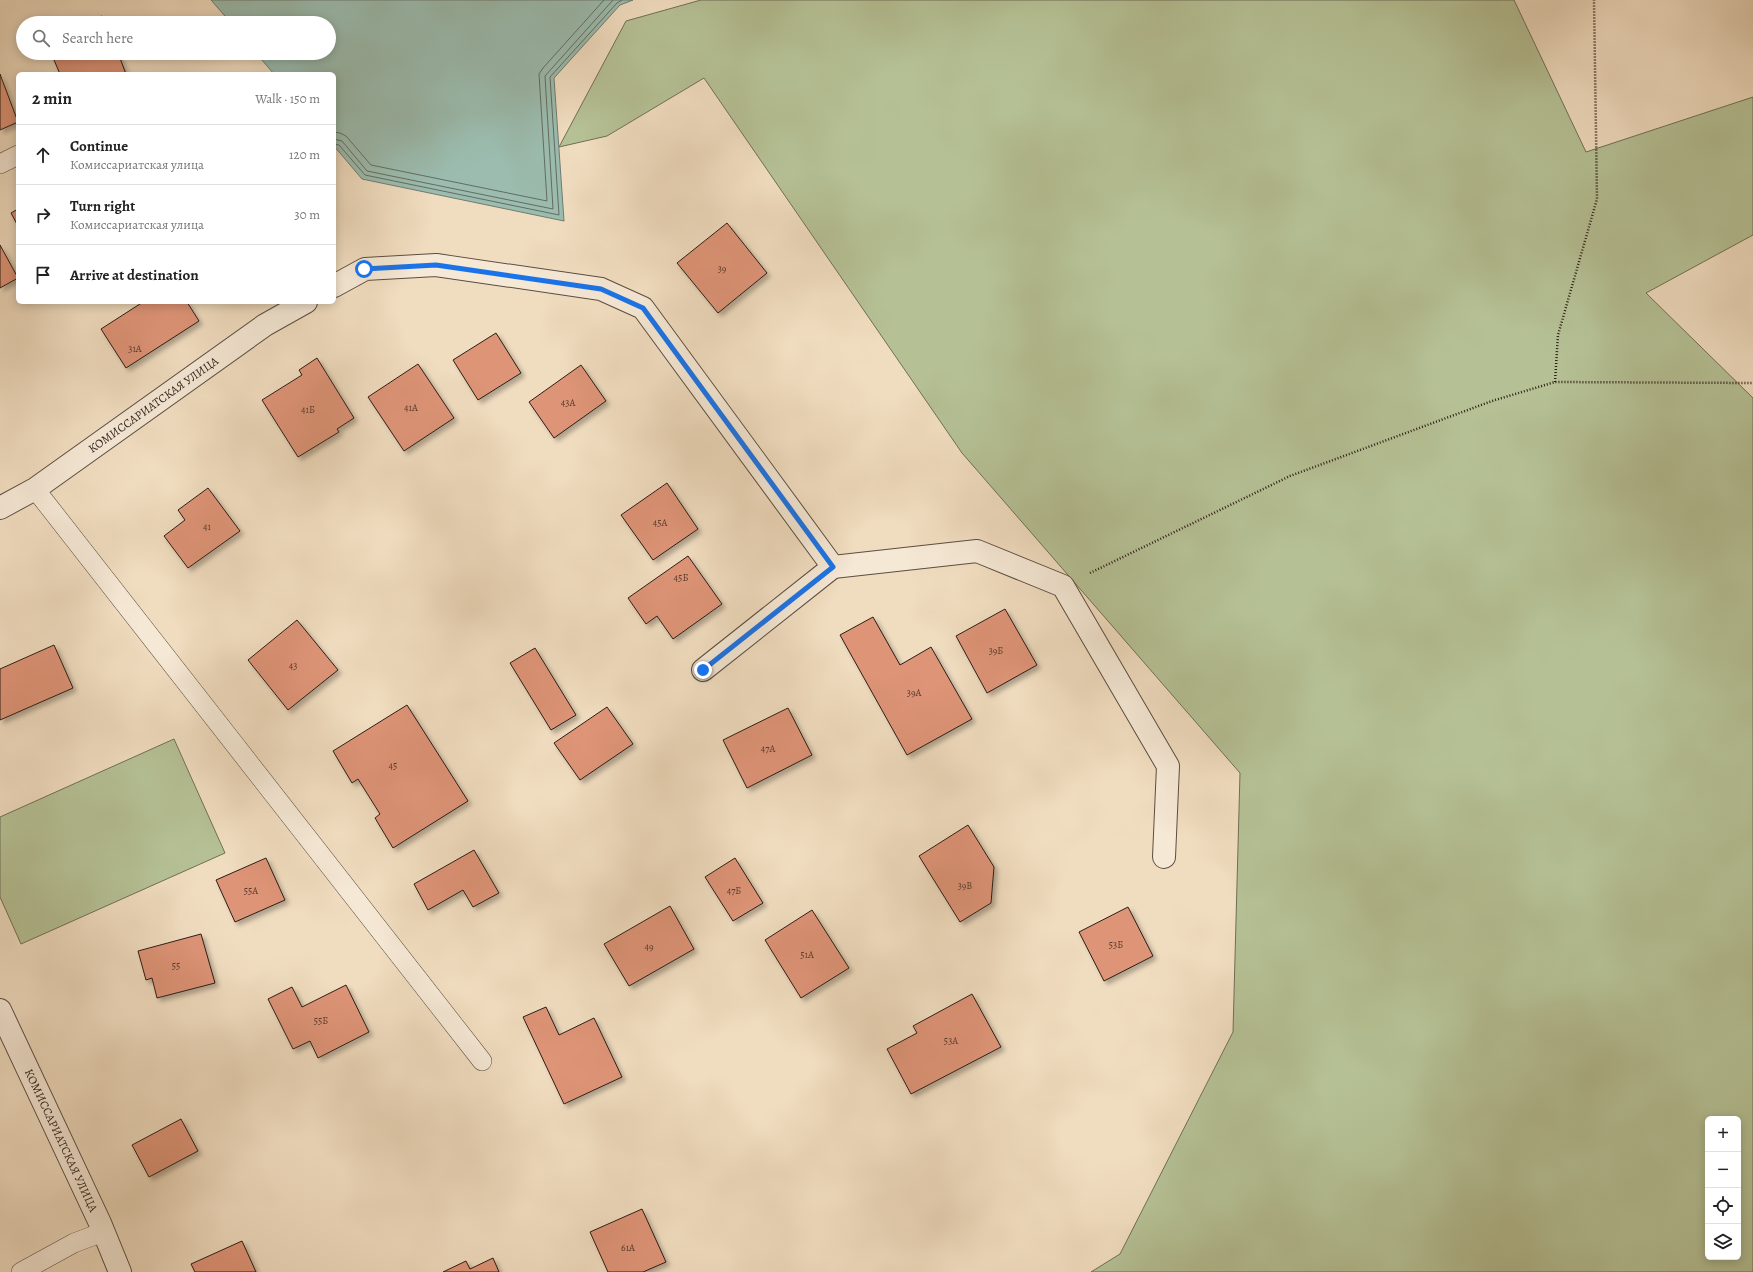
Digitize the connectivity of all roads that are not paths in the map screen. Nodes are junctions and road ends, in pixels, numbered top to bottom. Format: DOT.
graph roads {
  1 [pos="16,156"];
  2 [pos="0,164"];
  3 [pos="336,285"];
  4 [pos="302,304"];
  5 [pos="35,489"];
  6 [pos="0,508"];
  7 [pos="833,567"];
  8 [pos="703,670"];
  9 [pos="1164,857"];
  10 [pos="0,1010"];
  11 [pos="482,1061"];
  12 [pos="103,1232"];
  13 [pos="21,1272"];
  14 [pos="120,1272"];
  1 -- 2 [label="lane"];
  3 -- 7 [label="street"];
  4 -- 5 [label="street, КОМИССАРИАТСКАЯ УЛИЦА"];
  5 -- 6 [label="street, КОМИССАРИАТСКАЯ УЛИЦА"];
  5 -- 11 [label="lane"];
  7 -- 8 [label="street"];
  7 -- 9 [label="street"];
  10 -- 12 [label="street, КОМИССАРИАТСКАЯ УЛИЦА"];
  12 -- 13 [label="lane"];
  12 -- 14 [label="street, КОМИССАРИАТСКАЯ УЛИЦА"];
}
